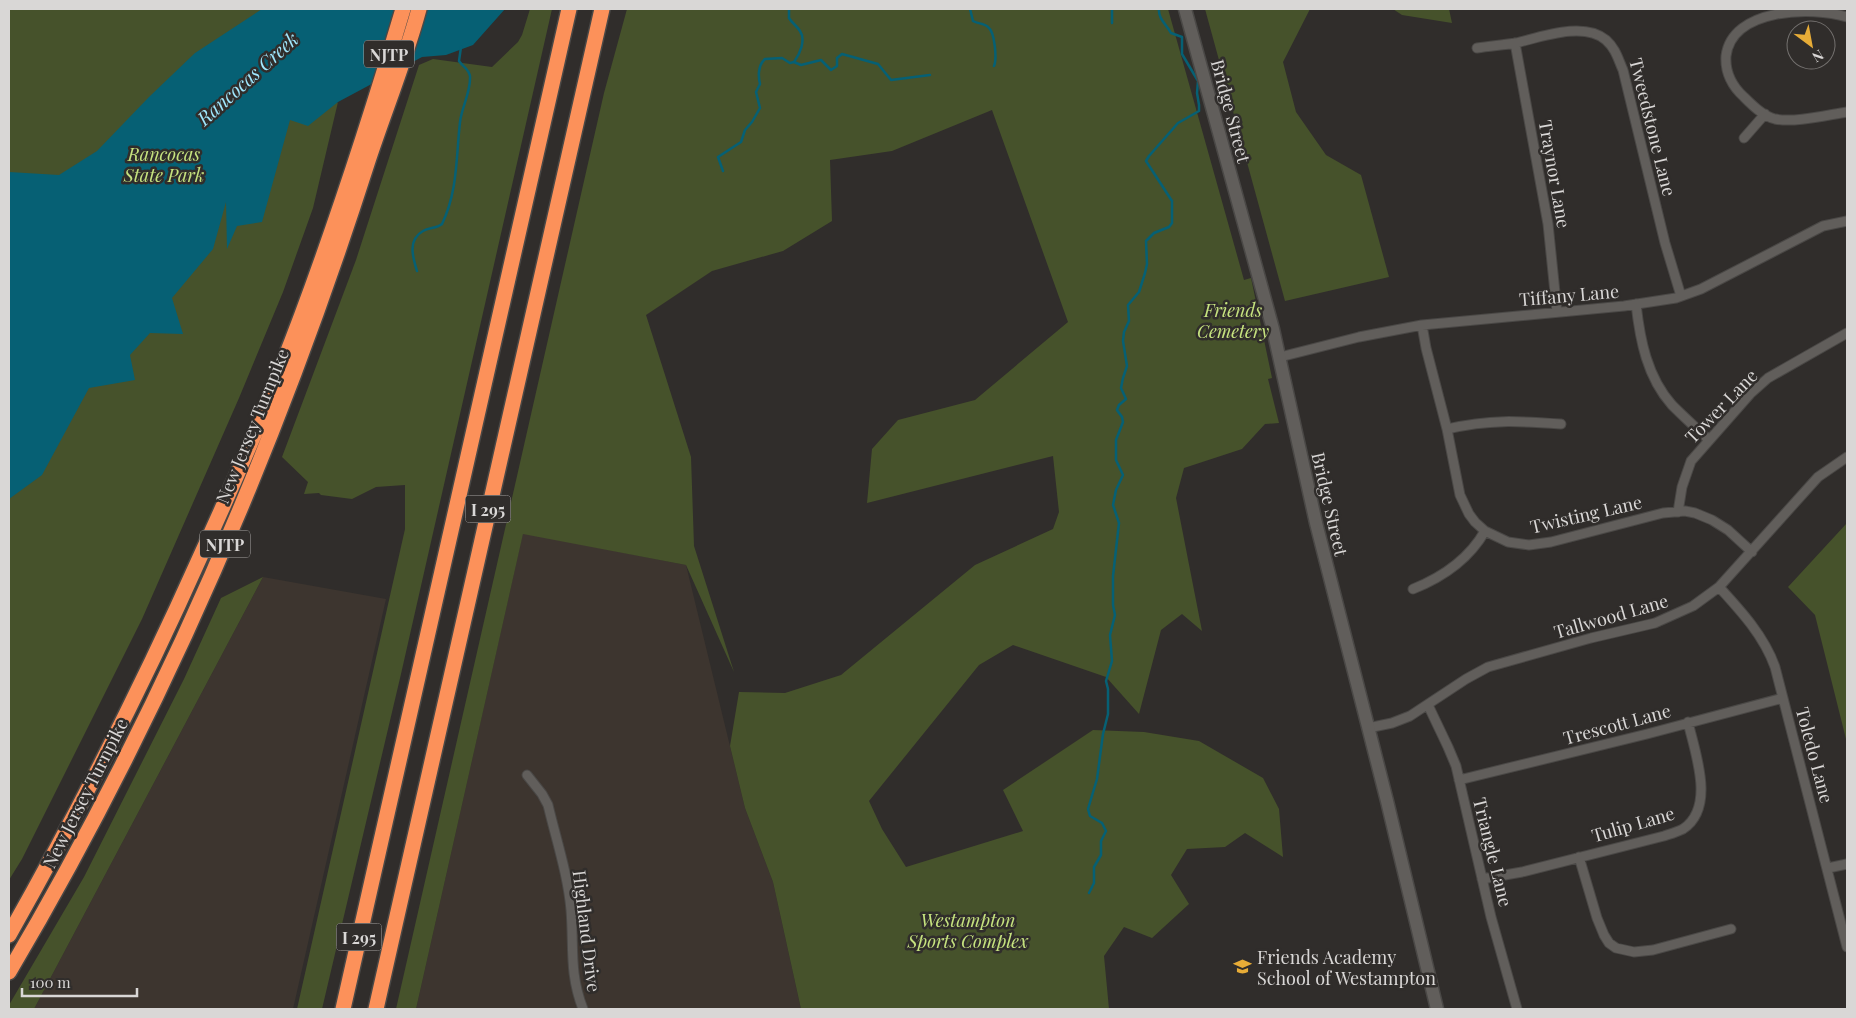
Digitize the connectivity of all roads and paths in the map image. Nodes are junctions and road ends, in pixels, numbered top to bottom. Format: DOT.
graph roads {
  1 [pos="403,9"];
  2 [pos="419,9"];
  3 [pos="569,9"];
  4 [pos="602,9"];
  5 [pos="1186,9"];
  6 [pos="1847,17"];
  7 [pos="1515,43"];
  8 [pos="1477,48"];
  9 [pos="1847,112"];
  10 [pos="1765,114"];
  11 [pos="1744,138"];
  12 [pos="1847,221"];
  13 [pos="1681,296"];
  14 [pos="1636,304"];
  15 [pos="1557,312"];
  16 [pos="1422,325"];
  17 [pos="1847,333"];
  18 [pos="1280,357"];
  19 [pos="1561,424"];
  20 [pos="1447,429"];
  21 [pos="1709,440"];
  22 [pos="1847,457"];
  23 [pos="1678,512"];
  24 [pos="1485,531"];
  25 [pos="1752,552"];
  26 [pos="1718,587"];
  27 [pos="1414,589"];
  28 [pos="1783,698"];
  29 [pos="1428,705"];
  30 [pos="1688,722"];
  31 [pos="1368,728"];
  32 [pos="528,775"];
  33 [pos="1458,780"];
  34 [pos="1579,857"];
  35 [pos="1847,864"];
  36 [pos="1828,868"];
  37 [pos="1482,879"];
  38 [pos="1731,929"];
  39 [pos="9,935"];
  40 [pos="1847,947"];
  41 [pos="9,972"];
  42 [pos="343,1009"];
  43 [pos="376,1009"];
  44 [pos="583,1009"];
  45 [pos="1437,1009"];
  46 [pos="1517,1009"];
  1 -- 39 [label="highway, New Jersey Turnpike / NJTP"];
  2 -- 41 [label="highway, New Jersey Turnpike / NJTP"];
  3 -- 42 [label="highway, I 295"];
  4 -- 43 [label="highway, I 295"];
  5 -- 18 [label="main road, Bridge Street"];
  6 -- 10 [label="street"];
  7 -- 8 [label="street, Tweedstone Lane"];
  7 -- 13 [label="street, Tweedstone Lane"];
  7 -- 15 [label="street, Traynor Lane"];
  9 -- 10 [label="street"];
  10 -- 11 [label="street"];
  12 -- 13 [label="street, Tiffany Lane"];
  13 -- 14 [label="street, Tiffany Lane"];
  14 -- 15 [label="street, Tiffany Lane"];
  14 -- 21 [label="street"];
  15 -- 16 [label="street, Tiffany Lane"];
  16 -- 18 [label="street, Tiffany Lane"];
  16 -- 20 [label="street, Twisting Lane"];
  17 -- 21 [label="street, Tower Lane"];
  18 -- 31 [label="main road, Bridge Street"];
  19 -- 20 [label="street"];
  20 -- 24 [label="street, Twisting Lane"];
  21 -- 23 [label="street, Tower Lane"];
  22 -- 25 [label="street, Tallwood Lane"];
  23 -- 24 [label="street, Twisting Lane"];
  23 -- 25 [label="street, Twisting Lane"];
  24 -- 27 [label="street"];
  25 -- 26 [label="street, Tallwood Lane"];
  26 -- 28 [label="street, Toledo Lane"];
  26 -- 29 [label="street, Tallwood Lane"];
  28 -- 30 [label="street, Trescott Lane"];
  28 -- 36 [label="street, Toledo Lane"];
  29 -- 31 [label="street, Tallwood Lane"];
  29 -- 33 [label="street, Triangle Lane"];
  30 -- 33 [label="street, Trescott Lane"];
  30 -- 34 [label="street, Tulip Lane"];
  31 -- 45 [label="main road, Bridge Street"];
  32 -- 44 [label="street, Highland Drive"];
  33 -- 37 [label="street, Triangle Lane"];
  34 -- 37 [label="street, Tulip Lane"];
  34 -- 38 [label="street"];
  35 -- 36 [label="street"];
  36 -- 40 [label="street, Toledo Lane"];
  37 -- 46 [label="street, Triangle Lane"];
}
